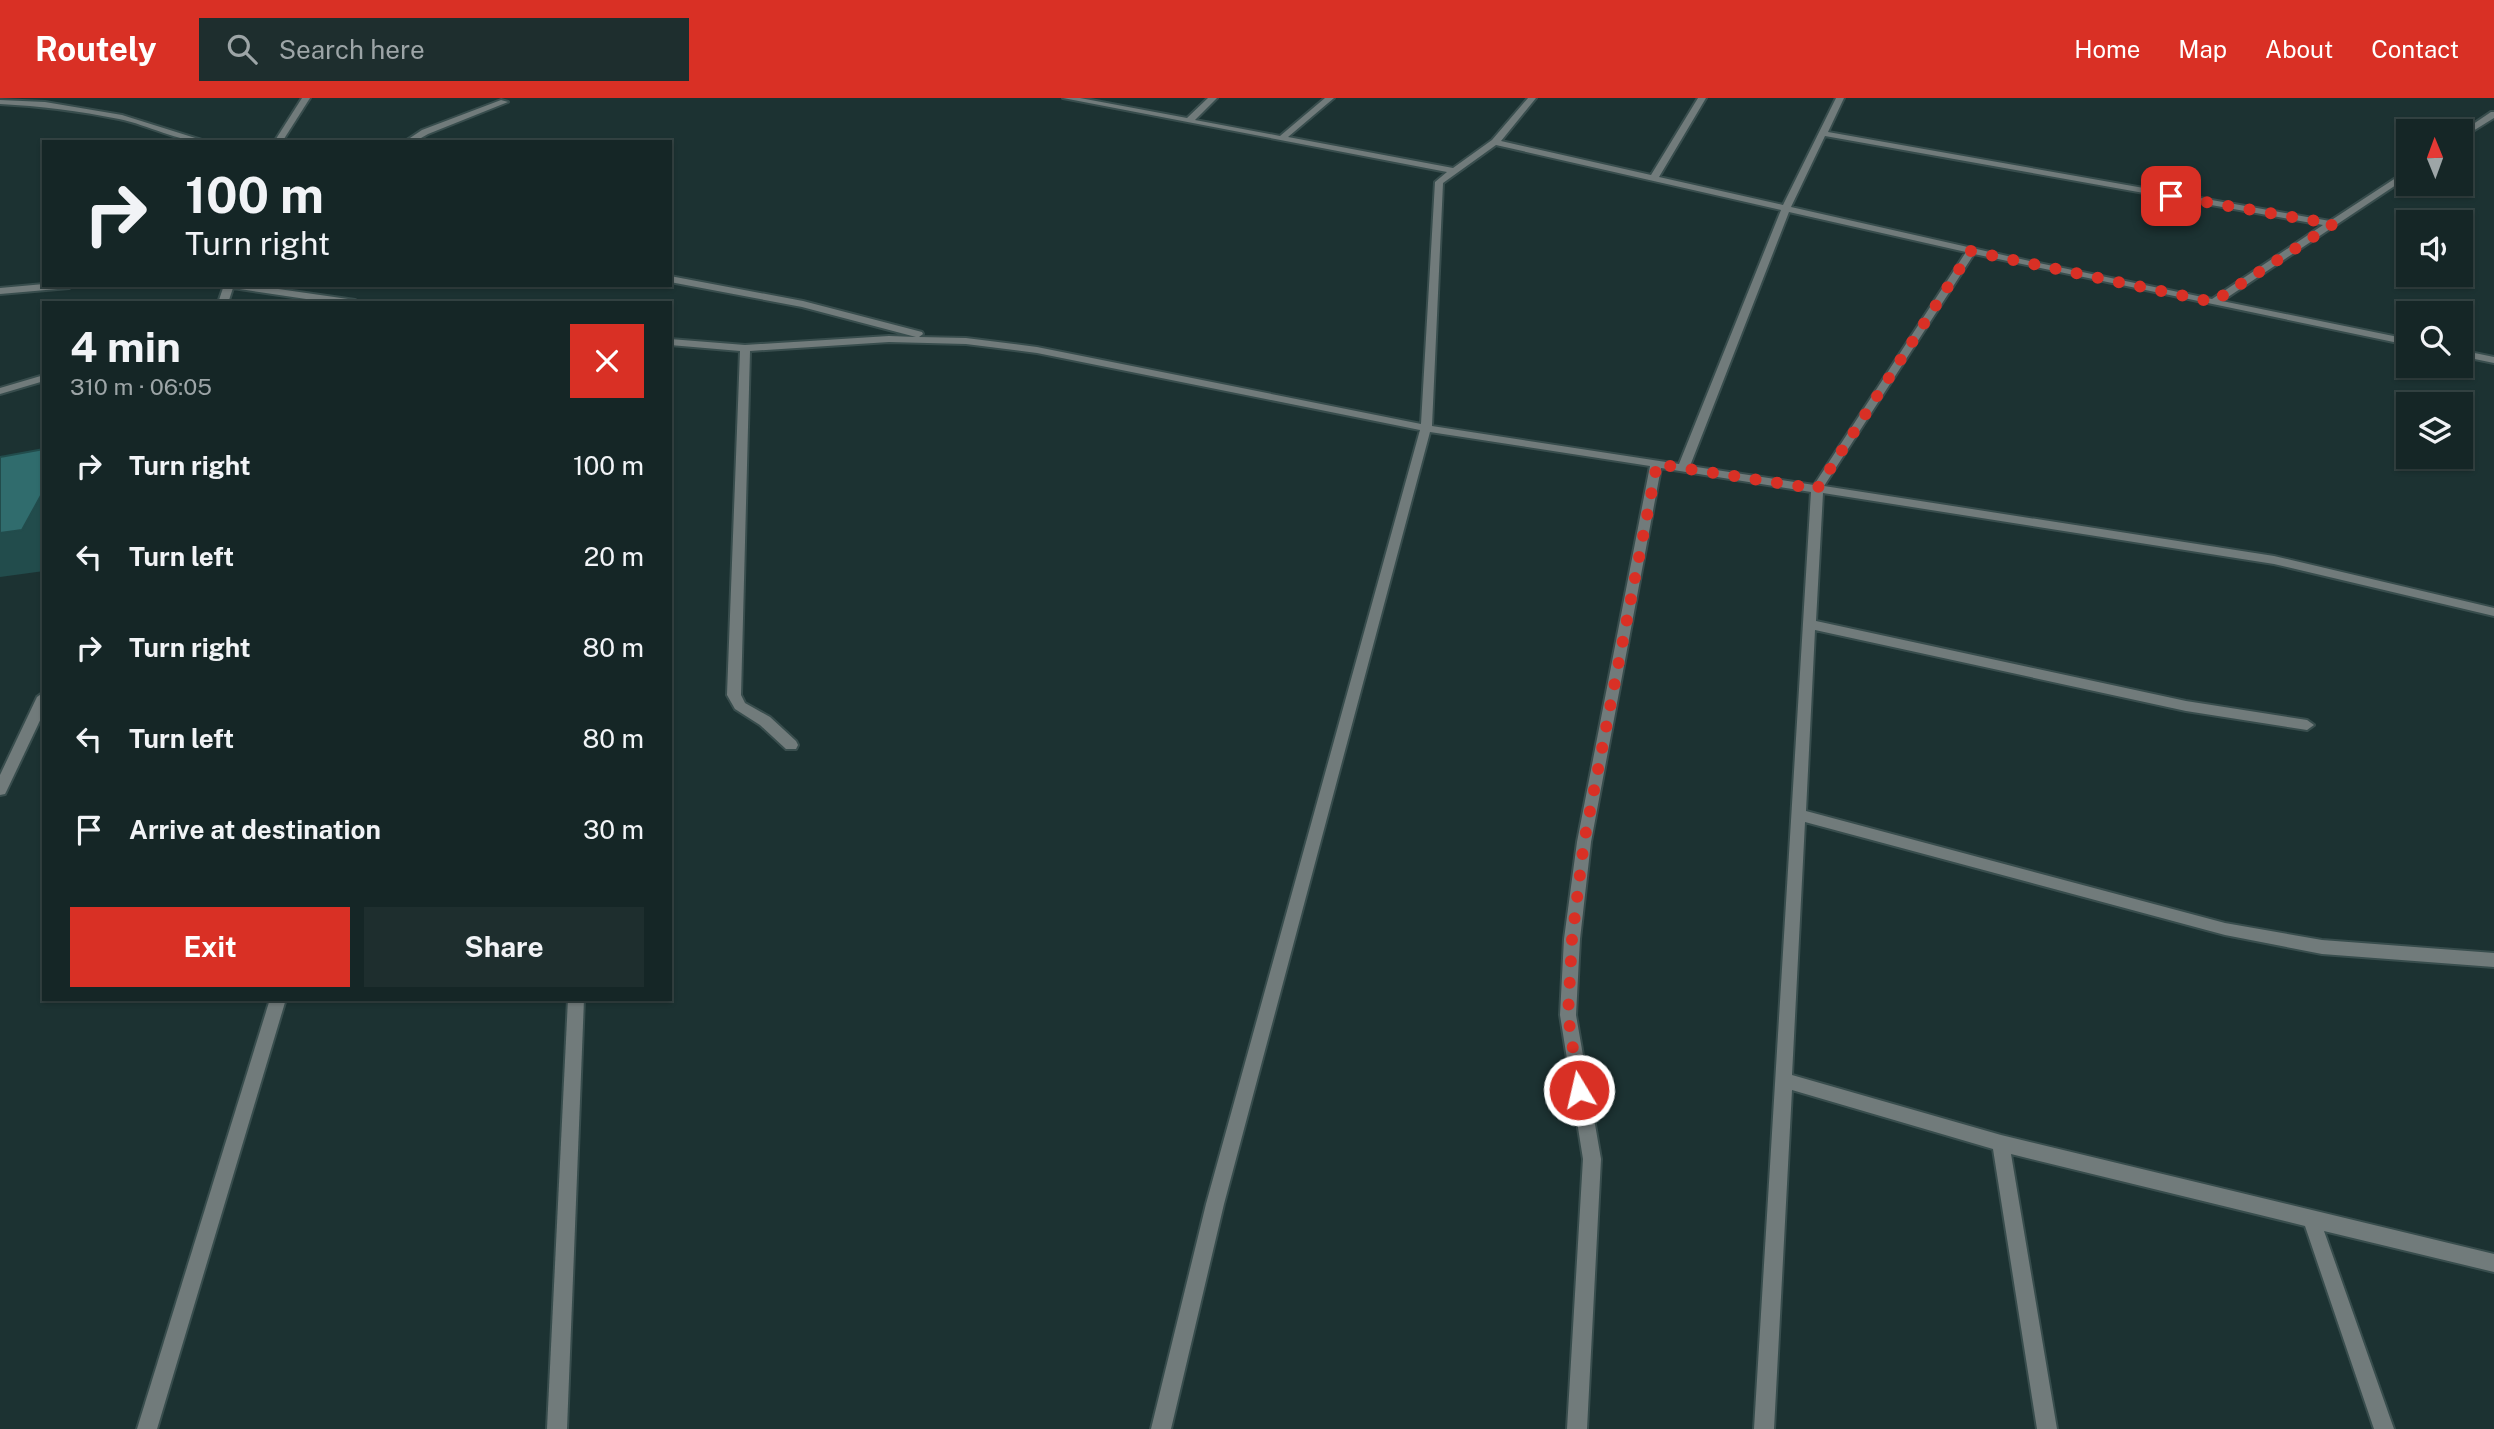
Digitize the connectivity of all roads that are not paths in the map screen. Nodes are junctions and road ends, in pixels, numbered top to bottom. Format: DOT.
graph roads {
  1 [pos="306,98"];
  2 [pos="1067,98"];
  3 [pos="1213,98"];
  4 [pos="1330,98"];
  5 [pos="1532,98"];
  6 [pos="1702,98"];
  7 [pos="1840,98"];
  8 [pos="0,102"];
  9 [pos="504,102"];
  10 [pos="2494,114"];
  11 [pos="1189,121"];
  12 [pos="2473,128"];
  13 [pos="1822,133"];
  14 [pos="1281,139"];
  15 [pos="197,140"];
  16 [pos="279,140"];
  17 [pos="411,140"];
  18 [pos="1495,142"];
  19 [pos="1454,171"];
  20 [pos="1654,177"];
  21 [pos="2396,181"];
  22 [pos="1786,208"];
  23 [pos="2333,224"];
  24 [pos="1971,251"];
  25 [pos="672,279"];
  26 [pos="46,287"];
  27 [pos="243,287"];
  28 [pos="0,291"];
  29 [pos="341,301"];
  30 [pos="2213,302"];
  31 [pos="941,340"];
  32 [pos="2396,340"];
  33 [pos="672,342"];
  34 [pos="745,348"];
  35 [pos="2473,356"];
  36 [pos="2494,360"];
  37 [pos="42,379"];
  38 [pos="0,391"];
  39 [pos="1426,428"];
  40 [pos="1657,464"];
  41 [pos="1683,468"];
  42 [pos="1817,489"];
  43 [pos="2494,612"];
  44 [pos="1809,624"];
  45 [pos="42,701"];
  46 [pos="2307,725"];
  47 [pos="790,745"];
  48 [pos="0,790"];
  49 [pos="1799,816"];
  50 [pos="2494,960"];
  51 [pos="277,1001"];
  52 [pos="576,1001"];
  53 [pos="1784,1080"];
  54 [pos="2001,1143"];
  55 [pos="2311,1219"];
  56 [pos="2494,1263"];
  57 [pos="147,1429"];
  58 [pos="557,1429"];
  59 [pos="1161,1429"];
  60 [pos="1577,1429"];
  61 [pos="1764,1429"];
  62 [pos="2047,1429"];
  63 [pos="2384,1429"];
  1 -- 16 [label="street"];
  2 -- 11 [label="street"];
  3 -- 11 [label="street"];
  4 -- 14 [label="street"];
  5 -- 18 [label="street"];
  6 -- 20 [label="street"];
  7 -- 13 [label="street"];
  8 -- 15 [label="street"];
  9 -- 17 [label="street"];
  10 -- 12 [label="street"];
  11 -- 14 [label="street"];
  13 -- 22 [label="street"];
  13 -- 23 [label="street"];
  14 -- 19 [label="street"];
  18 -- 19 [label="street"];
  18 -- 20 [label="street"];
  19 -- 39 [label="street"];
  20 -- 22 [label="street"];
  21 -- 23 [label="street"];
  22 -- 24 [label="street"];
  22 -- 41 [label="street"];
  23 -- 30 [label="street"];
  24 -- 30 [label="street"];
  24 -- 42 [label="street"];
  25 -- 31 [label="street"];
  26 -- 28 [label="street"];
  27 -- 29 [label="street"];
  30 -- 32 [label="street"];
  31 -- 34 [label="street"];
  31 -- 39 [label="street"];
  33 -- 34 [label="street"];
  34 -- 47 [label="street"];
  35 -- 36 [label="street"];
  37 -- 38 [label="street"];
  39 -- 40 [label="street"];
  39 -- 59 [label="street"];
  40 -- 41 [label="street"];
  40 -- 60 [label="street"];
  41 -- 42 [label="street"];
  42 -- 43 [label="street"];
  42 -- 44 [label="street"];
  44 -- 46 [label="street"];
  44 -- 49 [label="street"];
  45 -- 48 [label="street"];
  49 -- 50 [label="street"];
  49 -- 53 [label="street"];
  51 -- 57 [label="street"];
  52 -- 58 [label="street"];
  53 -- 54 [label="street"];
  53 -- 61 [label="street"];
  54 -- 55 [label="street"];
  54 -- 62 [label="street"];
  55 -- 56 [label="street"];
  55 -- 63 [label="street"];
}
